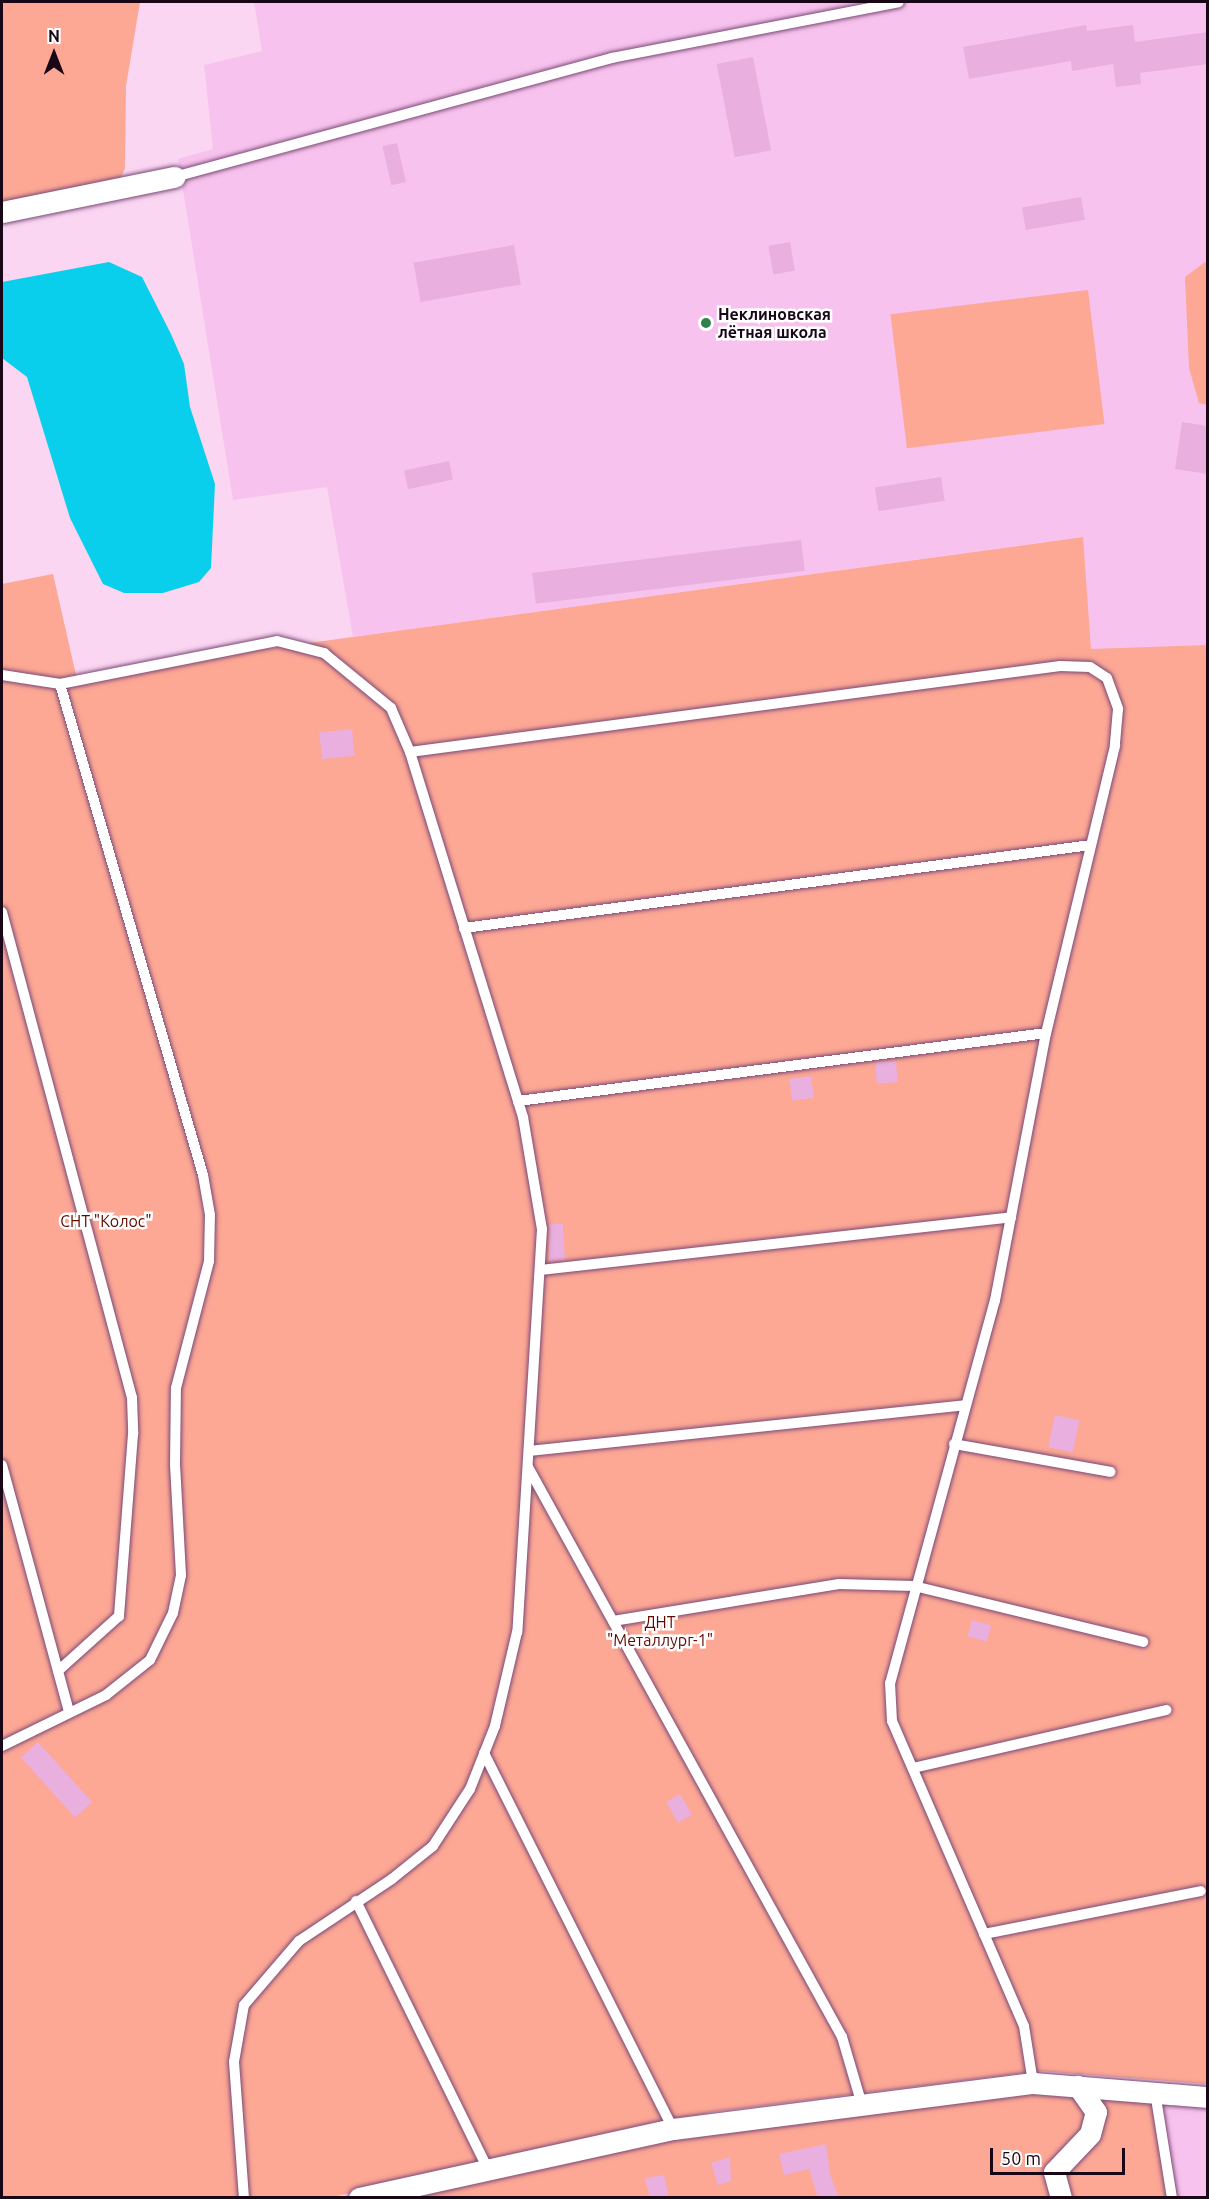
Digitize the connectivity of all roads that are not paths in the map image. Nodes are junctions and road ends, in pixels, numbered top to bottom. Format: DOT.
graph roads {
  1 [pos="899,2"];
  2 [pos="174,177"];
  3 [pos="2,212"];
  4 [pos="2,675"];
  5 [pos="60,684"];
  6 [pos="410,752"];
  7 [pos="1091,845"];
  8 [pos="2,912"];
  9 [pos="464,928"];
  10 [pos="1047,1033"];
  11 [pos="518,1101"];
  12 [pos="1011,1217"];
  13 [pos="541,1270"];
  14 [pos="965,1406"];
  15 [pos="954,1443"];
  16 [pos="529,1451"];
  17 [pos="2,1465"];
  18 [pos="528,1467"];
  19 [pos="1111,1472"];
  20 [pos="914,1587"];
  21 [pos="613,1621"];
  22 [pos="1143,1642"];
  23 [pos="57,1671"];
  24 [pos="1166,1710"];
  25 [pos="69,1711"];
  26 [pos="2,1746"];
  27 [pos="484,1753"];
  28 [pos="913,1768"];
  29 [pos="1200,1891"];
  30 [pos="356,1901"];
  31 [pos="984,1934"];
  32 [pos="1033,2083"];
  33 [pos="1078,2086"];
  34 [pos="1155,2092"];
  35 [pos="1208,2097"];
  36 [pos="862,2105"];
  37 [pos="673,2129"];
  38 [pos="488,2169"];
  39 [pos="244,2198"];
  40 [pos="358,2198"];
  41 [pos="1061,2198"];
  42 [pos="1172,2198"];
  1 -- 2 [label="lane"];
  2 -- 3 [label="street"];
  4 -- 5 [label="lane"];
  5 -- 6 [label="lane"];
  5 -- 25 [label="lane"];
  6 -- 7 [label="lane"];
  6 -- 9 [label="lane"];
  7 -- 9 [label="lane"];
  7 -- 10 [label="lane"];
  8 -- 23 [label="lane"];
  9 -- 11 [label="lane"];
  10 -- 11 [label="lane"];
  10 -- 12 [label="lane"];
  11 -- 13 [label="lane"];
  12 -- 13 [label="lane"];
  12 -- 14 [label="lane"];
  13 -- 16 [label="lane"];
  14 -- 15 [label="lane"];
  14 -- 16 [label="lane"];
  15 -- 19 [label="lane"];
  15 -- 20 [label="lane"];
  16 -- 18 [label="lane"];
  17 -- 23 [label="lane"];
  18 -- 21 [label="lane"];
  18 -- 27 [label="lane"];
  20 -- 21 [label="lane"];
  20 -- 22 [label="lane"];
  20 -- 28 [label="lane"];
  21 -- 36 [label="lane"];
  23 -- 25 [label="lane"];
  24 -- 28 [label="lane"];
  25 -- 26 [label="lane"];
  27 -- 30 [label="lane"];
  27 -- 37 [label="lane"];
  28 -- 31 [label="lane"];
  29 -- 31 [label="lane"];
  30 -- 38 [label="lane"];
  30 -- 39 [label="lane"];
  31 -- 32 [label="lane"];
  32 -- 33 [label="street"];
  32 -- 36 [label="street"];
  33 -- 34 [label="street"];
  33 -- 41 [label="street"];
  34 -- 35 [label="street"];
  34 -- 42 [label="lane"];
  36 -- 37 [label="street"];
  37 -- 38 [label="street"];
  38 -- 40 [label="street"];
}
